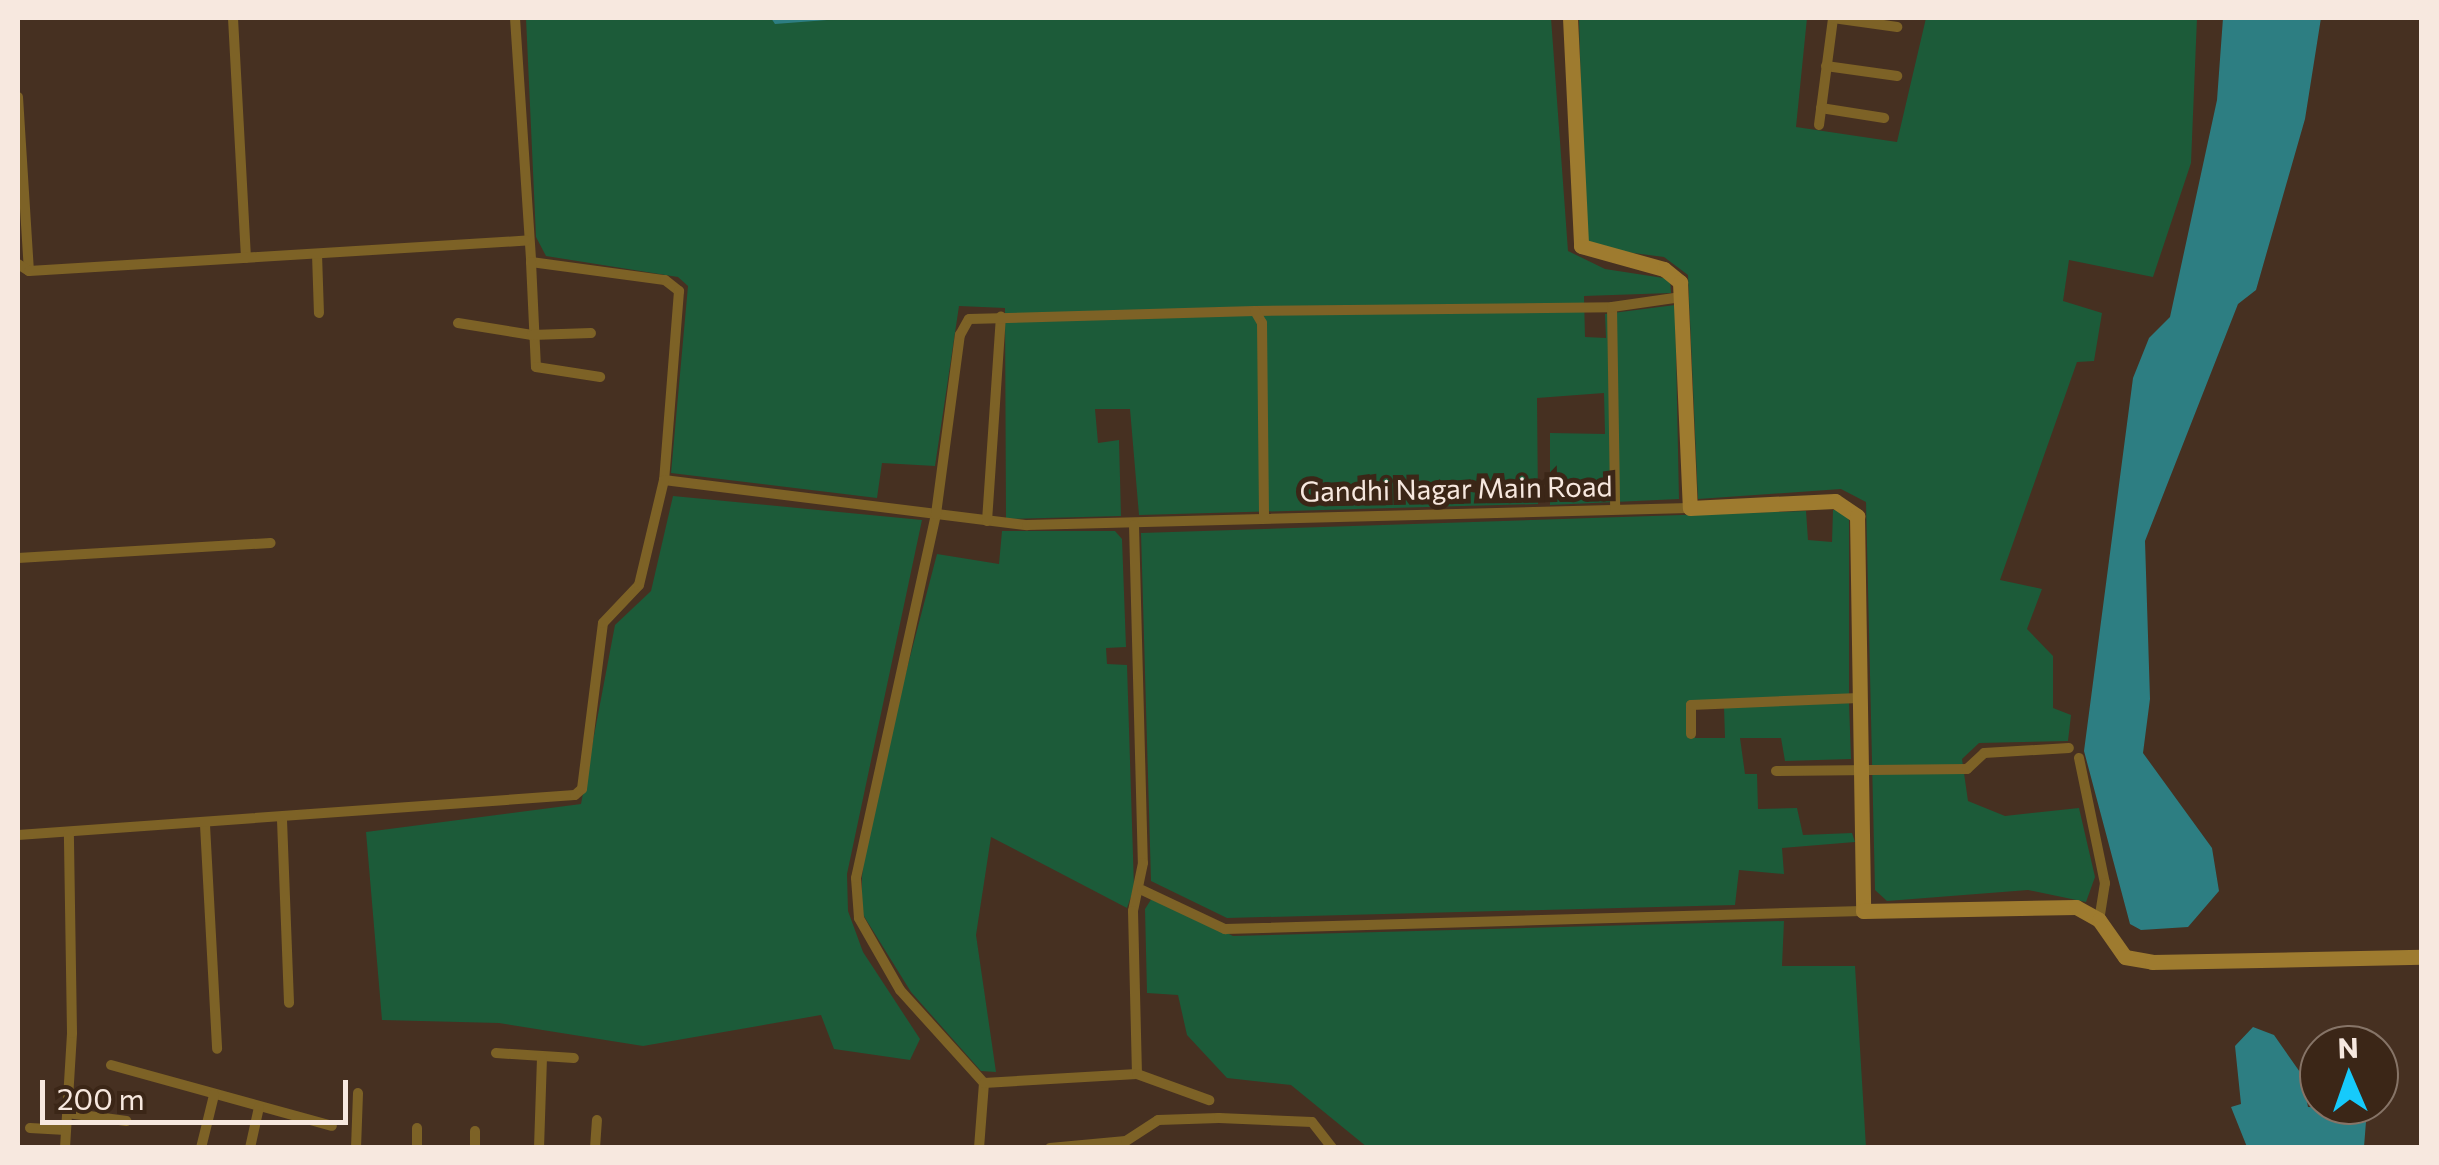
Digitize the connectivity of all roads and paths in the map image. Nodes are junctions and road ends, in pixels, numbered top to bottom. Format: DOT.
graph roads {
  1 [pos="233,18"];
  2 [pos="515,18"];
  3 [pos="1570,18"];
  4 [pos="1897,27"];
  5 [pos="1826,66"];
  6 [pos="1896,76"];
  7 [pos="18,97"];
  8 [pos="1821,108"];
  9 [pos="1884,118"];
  10 [pos="1819,124"];
  11 [pos="526,241"];
  12 [pos="317,254"];
  13 [pos="246,258"];
  14 [pos="531,262"];
  15 [pos="18,264"];
  16 [pos="29,270"];
  17 [pos="1681,298"];
  18 [pos="1612,307"];
  19 [pos="1255,312"];
  20 [pos="319,313"];
  21 [pos="1001,316"];
  22 [pos="458,324"];
  23 [pos="591,333"];
  24 [pos="532,335"];
  25 [pos="600,377"];
  26 [pos="664,480"];
  27 [pos="1690,508"];
  28 [pos="1615,509"];
  29 [pos="936,514"];
  30 [pos="1264,518"];
  31 [pos="987,520"];
  32 [pos="1134,525"];
  33 [pos="271,543"];
  34 [pos="18,558"];
  35 [pos="1858,698"];
  36 [pos="1691,734"];
  37 [pos="2069,748"];
  38 [pos="2078,758"];
  39 [pos="1859,770"];
  40 [pos="1776,771"];
  41 [pos="282,820"];
  42 [pos="205,825"];
  43 [pos="69,833"];
  44 [pos="18,835"];
  45 [pos="1142,890"];
  46 [pos="1863,911"];
  47 [pos="2098,920"];
  48 [pos="2422,956"];
  49 [pos="290,1002"];
  50 [pos="217,1049"];
  51 [pos="496,1053"];
  52 [pos="542,1058"];
  53 [pos="574,1058"];
  54 [pos="112,1066"];
  55 [pos="1137,1074"];
  56 [pos="984,1083"];
  57 [pos="358,1093"];
  58 [pos="214,1095"];
  59 [pos="1209,1100"];
  60 [pos="259,1106"];
  61 [pos="67,1113"];
  62 [pos="597,1120"];
  63 [pos="126,1122"];
  64 [pos="332,1126"];
  65 [pos="30,1128"];
  66 [pos="418,1128"];
  67 [pos="66,1130"];
  68 [pos="476,1130"];
  69 [pos="65,1148"];
  70 [pos="200,1148"];
  71 [pos="250,1148"];
  72 [pos="356,1148"];
  73 [pos="417,1148"];
  74 [pos="475,1148"];
  75 [pos="539,1148"];
  76 [pos="595,1148"];
  77 [pos="979,1148"];
  78 [pos="1050,1148"];
  79 [pos="1332,1148"];
  1 -- 13 [label="street"];
  2 -- 11 [label="street"];
  3 -- 17 [label="street"];
  4 -- 5 [label="street"];
  5 -- 6 [label="street"];
  5 -- 8 [label="street"];
  7 -- 16 [label="street"];
  8 -- 9 [label="street"];
  8 -- 10 [label="street"];
  11 -- 12 [label="street"];
  11 -- 14 [label="street"];
  12 -- 13 [label="street"];
  12 -- 20 [label="street"];
  13 -- 16 [label="street"];
  14 -- 24 [label="street"];
  14 -- 26 [label="street"];
  15 -- 16 [label="street"];
  17 -- 18 [label="street"];
  17 -- 27 [label="street"];
  18 -- 19 [label="street"];
  18 -- 28 [label="street"];
  19 -- 21 [label="street"];
  19 -- 30 [label="street"];
  21 -- 29 [label="street"];
  21 -- 31 [label="street"];
  22 -- 24 [label="street"];
  23 -- 24 [label="street"];
  24 -- 25 [label="street"];
  26 -- 29 [label="street, Gandhi Nagar Main Road"];
  26 -- 41 [label="street"];
  27 -- 28 [label="street, Gandhi Nagar Main Road"];
  27 -- 35 [label="street, Gandhi Nagar Main Road"];
  28 -- 30 [label="street, Gandhi Nagar Main Road"];
  29 -- 31 [label="street, Gandhi Nagar Main Road"];
  29 -- 56 [label="street"];
  30 -- 32 [label="street, Gandhi Nagar Main Road"];
  31 -- 32 [label="street, Gandhi Nagar Main Road"];
  32 -- 45 [label="street"];
  33 -- 34 [label="street"];
  35 -- 36 [label="street"];
  35 -- 39 [label="street, Gandhi Nagar Main Road"];
  37 -- 39 [label="street"];
  38 -- 47 [label="street"];
  39 -- 40 [label="street"];
  39 -- 46 [label="street, Gandhi Nagar Main Road"];
  41 -- 42 [label="street"];
  41 -- 49 [label="street"];
  42 -- 43 [label="street"];
  42 -- 50 [label="street"];
  43 -- 44 [label="street"];
  43 -- 61 [label="street"];
  45 -- 46 [label="street"];
  45 -- 55 [label="street"];
  46 -- 47 [label="street"];
  47 -- 48 [label="street"];
  51 -- 52 [label="street"];
  52 -- 53 [label="street"];
  52 -- 75 [label="street"];
  54 -- 58 [label="street"];
  55 -- 56 [label="street"];
  55 -- 59 [label="street"];
  56 -- 77 [label="street"];
  57 -- 72 [label="street"];
  58 -- 60 [label="street"];
  58 -- 70 [label="street"];
  60 -- 64 [label="street"];
  60 -- 71 [label="street"];
  61 -- 63 [label="street"];
  61 -- 67 [label="street"];
  62 -- 76 [label="street"];
  65 -- 67 [label="street"];
  66 -- 73 [label="street"];
  67 -- 69 [label="street"];
  68 -- 74 [label="street"];
  78 -- 79 [label="street"];
}
